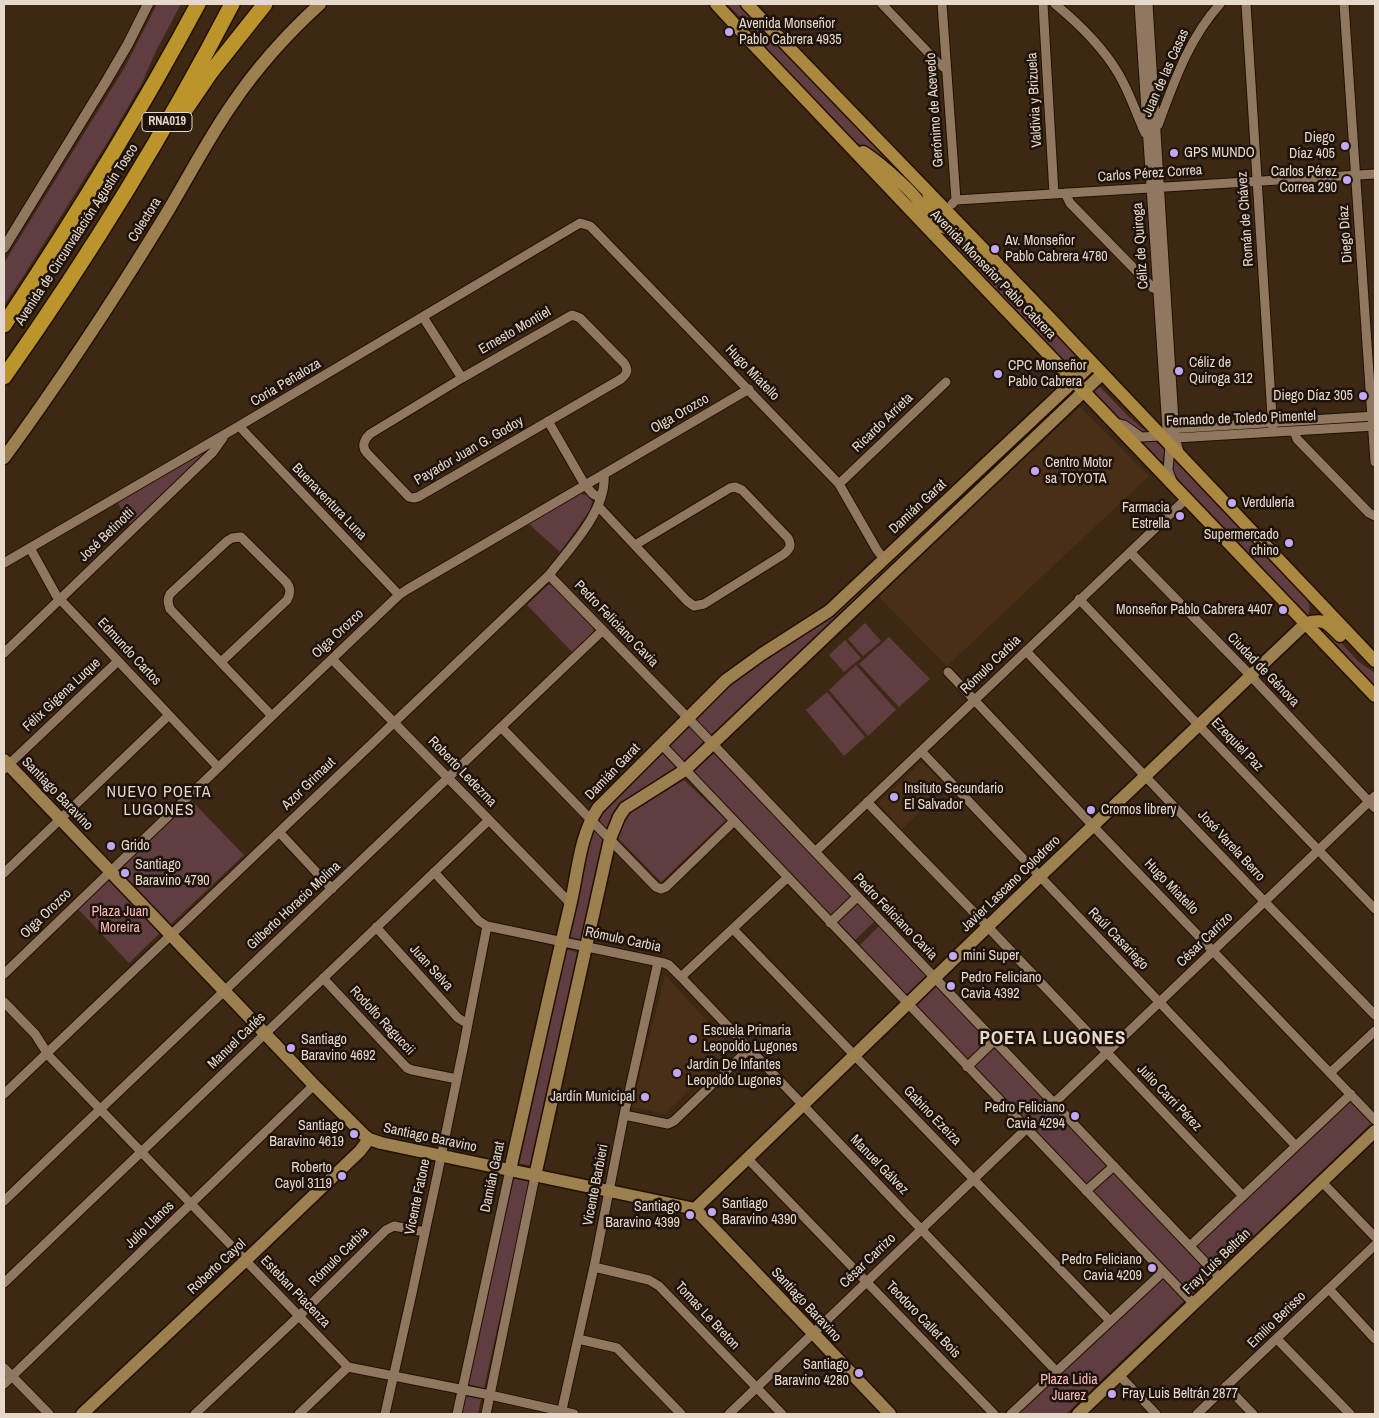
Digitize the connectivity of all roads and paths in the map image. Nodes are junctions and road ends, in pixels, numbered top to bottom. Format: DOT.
graph roads {
  1 [pos="148,4"];
  2 [pos="188,4"];
  3 [pos="198,4"];
  4 [pos="232,4"];
  5 [pos="265,4"];
  6 [pos="320,4"];
  7 [pos="716,4"];
  8 [pos="747,4"];
  9 [pos="882,4"];
  10 [pos="942,4"];
  11 [pos="1042,4"];
  12 [pos="1055,4"];
  13 [pos="1139,4"];
  14 [pos="1148,4"];
  15 [pos="1220,4"];
  16 [pos="1246,4"];
  17 [pos="1344,4"];
  18 [pos="946,69"];
  19 [pos="146,97"];
  20 [pos="1156,130"];
  21 [pos="1148,140"];
  22 [pos="1375,174"];
  23 [pos="1355,175"];
  24 [pos="1258,182"];
  25 [pos="1155,188"];
  26 [pos="928,192"];
  27 [pos="1054,194"];
  28 [pos="1066,194"];
  29 [pos="956,200"];
  30 [pos="946,211"];
  31 [pos="580,223"];
  32 [pos="924,224"];
  33 [pos="97,237"];
  34 [pos="4,248"];
  35 [pos="1010,278"];
  36 [pos="1161,290"];
  37 [pos="423,317"];
  38 [pos="4,325"];
  39 [pos="1092,364"];
  40 [pos="1102,374"];
  41 [pos="4,377"];
  42 [pos="462,378"];
  43 [pos="1074,381"];
  44 [pos="946,382"];
  45 [pos="749,389"];
  46 [pos="1084,391"];
  47 [pos="1113,421"];
  48 [pos="1374,421"];
  49 [pos="548,422"];
  50 [pos="239,426"];
  51 [pos="1273,427"];
  52 [pos="1294,431"];
  53 [pos="226,434"];
  54 [pos="1169,436"];
  55 [pos="4,458"];
  56 [pos="1375,462"];
  57 [pos="604,475"];
  58 [pos="840,484"];
  59 [pos="1174,484"];
  60 [pos="585,485"];
  61 [pos="1187,498"];
  62 [pos="599,502"];
  63 [pos="1375,516"];
  64 [pos="635,545"];
  65 [pos="30,548"];
  66 [pos="1130,552"];
  67 [pos="884,559"];
  68 [pos="4,562"];
  69 [pos="550,575"];
  70 [pos="858,584"];
  71 [pos="1311,594"];
  72 [pos="399,595"];
  73 [pos="868,596"];
  74 [pos="1079,599"];
  75 [pos="60,600"];
  76 [pos="1306,623"];
  77 [pos="603,630"];
  78 [pos="1026,651"];
  79 [pos="4,653"];
  80 [pos="332,658"];
  81 [pos="118,661"];
  82 [pos="1375,661"];
  83 [pos="221,662"];
  84 [pos="1375,666"];
  85 [pos="948,672"];
  86 [pos="1250,675"];
  87 [pos="1375,696"];
  88 [pos="974,700"];
  89 [pos="169,716"];
  90 [pos="272,716"];
  91 [pos="688,718"];
  92 [pos="394,722"];
  93 [pos="1199,725"];
  94 [pos="501,727"];
  95 [pos="661,744"];
  96 [pos="712,744"];
  97 [pos="920,751"];
  98 [pos="5,765"];
  99 [pos="218,767"];
  100 [pos="685,770"];
  101 [pos="1145,776"];
  102 [pos="448,778"];
  103 [pos="867,802"];
  104 [pos="1373,802"];
  105 [pos="591,819"];
  106 [pos="61,820"];
  107 [pos="488,820"];
  108 [pos="734,822"];
  109 [pos="1093,826"];
  110 [pos="279,832"];
  111 [pos="610,839"];
  112 [pos="1319,850"];
  113 [pos="815,852"];
  114 [pos="110,870"];
  115 [pos="434,872"];
  116 [pos="4,873"];
  117 [pos="1039,877"];
  118 [pos="787,878"];
  119 [pos="332,889"];
  120 [pos="857,897"];
  121 [pos="1265,902"];
  122 [pos="571,904"];
  123 [pos="1375,909"];
  124 [pos="830,923"];
  125 [pos="486,926"];
  126 [pos="376,927"];
  127 [pos="988,927"];
  128 [pos="733,929"];
  129 [pos="171,935"];
  130 [pos="562,941"];
  131 [pos="586,947"];
  132 [pos="1213,951"];
  133 [pos="658,962"];
  134 [pos="4,974"];
  135 [pos="323,978"];
  136 [pos="681,978"];
  137 [pos="935,978"];
  138 [pos="224,990"];
  139 [pos="4,1002"];
  140 [pos="1159,1002"];
  141 [pos="908,1004"];
  142 [pos="1375,1015"];
  143 [pos="468,1024"];
  144 [pos="1375,1030"];
  145 [pos="265,1034"];
  146 [pos="994,1041"];
  147 [pos="750,1049"];
  148 [pos="47,1053"];
  149 [pos="1106,1053"];
  150 [pos="855,1056"];
  151 [pos="967,1067"];
  152 [pos="1330,1073"];
  153 [pos="457,1079"];
  154 [pos="314,1085"];
  155 [pos="4,1094"];
  156 [pos="1351,1094"];
  157 [pos="1054,1103"];
  158 [pos="803,1106"];
  159 [pos="101,1109"];
  160 [pos="624,1115"];
  161 [pos="1375,1120"];
  162 [pos="1026,1129"];
  163 [pos="1373,1138"];
  164 [pos="369,1139"];
  165 [pos="1296,1146"];
  166 [pos="142,1151"];
  167 [pos="441,1156"];
  168 [pos="748,1159"];
  169 [pos="1114,1166"];
  170 [pos="510,1170"];
  171 [pos="535,1176"];
  172 [pos="974,1179"];
  173 [pos="1322,1182"];
  174 [pos="608,1191"];
  175 [pos="1086,1191"];
  176 [pos="1243,1196"];
  177 [pos="4,1201"];
  178 [pos="192,1204"];
  179 [pos="695,1210"];
  180 [pos="921,1229"];
  181 [pos="424,1232"];
  182 [pos="1375,1237"];
  183 [pos="1375,1245"];
  184 [pos="1190,1246"];
  185 [pos="246,1260"];
  186 [pos="594,1267"];
  187 [pos="1163,1272"];
  188 [pos="1221,1279"];
  189 [pos="866,1282"];
  190 [pos="4,1283"];
  191 [pos="1329,1289"];
  192 [pos="1194,1304"];
  193 [pos="299,1316"];
  194 [pos="1110,1321"];
  195 [pos="813,1334"];
  196 [pos="1277,1338"];
  197 [pos="578,1339"];
  198 [pos="1375,1339"];
  199 [pos="348,1367"];
  200 [pos="4,1368"];
  201 [pos="1057,1372"];
  202 [pos="1119,1375"];
  203 [pos="12,1376"];
  204 [pos="394,1376"];
  205 [pos="4,1384"];
  206 [pos="1226,1386"];
  207 [pos="756,1388"];
  208 [pos="462,1390"];
  209 [pos="490,1395"];
  210 [pos="561,1413"];
  211 [pos="49,1414"];
  212 [pos="82,1414"];
  213 [pos="195,1414"];
  214 [pos="299,1414"];
  215 [pos="385,1414"];
  216 [pos="457,1414"];
  217 [pos="486,1414"];
  218 [pos="574,1414"];
  219 [pos="681,1414"];
  220 [pos="729,1414"];
  221 [pos="782,1414"];
  222 [pos="890,1414"];
  223 [pos="994,1414"];
  224 [pos="1011,1414"];
  225 [pos="1078,1414"];
  226 [pos="1156,1414"];
  227 [pos="1197,1414"];
  228 [pos="1253,1414"];
  229 [pos="1350,1414"];
  1 -- 34 [label="street"];
  2 -- 19 [label="highway"];
  3 -- 19 [label="highway, Avenida de Circunvalación Agustín Tosco / RNA019"];
  4 -- 33 [label="highway, Avenida de Circunvalación Agustín Tosco / RNA019"];
  5 -- 33 [label="highway"];
  6 -- 55 [label="main road, Colectora"];
  7 -- 32 [label="main road"];
  8 -- 26 [label="main road, Avenida Monseñor Pablo Cabrera"];
  9 -- 18 [label="street"];
  10 -- 18 [label="street, Gerónimo de Acevedo"];
  11 -- 27 [label="street, Valdivia y Brizuela"];
  12 -- 21 [label="street"];
  13 -- 21 [label="street, Céliz de Quiroga"];
  14 -- 20 [label="street, Céliz de Quiroga"];
  15 -- 20 [label="street, Juan de las Casas"];
  16 -- 24 [label="street, Román de Chávez"];
  17 -- 23 [label="street, Diego Díaz"];
  18 -- 29 [label="street, Gerónimo de Acevedo"];
  19 -- 38 [label="highway, Avenida de Circunvalación Agustín Tosco / RNA019"];
  20 -- 25 [label="street, Céliz de Quiroga"];
  21 -- 25 [label="street, Céliz de Quiroga"];
  22 -- 23 [label="street, Carlos Pérez Correa"];
  23 -- 24 [label="street, Carlos Pérez Correa"];
  23 -- 48 [label="street, Diego Díaz"];
  24 -- 25 [label="street, Carlos Pérez Correa"];
  24 -- 51 [label="street, Román de Chávez"];
  25 -- 28 [label="street, Carlos Pérez Correa"];
  25 -- 36 [label="street, Céliz de Quiroga"];
  26 -- 30 [label="main road, Avenida Monseñor Pablo Cabrera"];
  26 -- 32 [label="main road"];
  27 -- 28 [label="street, Carlos Pérez Correa"];
  27 -- 29 [label="street, Carlos Pérez Correa"];
  28 -- 36 [label="street"];
  29 -- 30 [label="street"];
  30 -- 35 [label="main road, Avenida Monseñor Pablo Cabrera"];
  31 -- 37 [label="street, Coria Peñaloza"];
  31 -- 45 [label="street, Hugo Miatello"];
  32 -- 35 [label="main road"];
  32 -- 43 [label="main road, Avenida Monseñor Pablo Cabrera"];
  33 -- 41 [label="highway, Avenida de Circunvalación Agustín Tosco / RNA019"];
  35 -- 39 [label="main road, Avenida Monseñor Pablo Cabrera"];
  36 -- 54 [label="street, Céliz de Quiroga"];
  37 -- 42 [label="street"];
  37 -- 50 [label="street, Coria Peñaloza"];
  39 -- 40 [label="main road, Avenida Monseñor Pablo Cabrera"];
  39 -- 43 [label="main road, Damián Garat"];
  40 -- 46 [label="main road"];
  40 -- 54 [label="main road, Avenida Monseñor Pablo Cabrera"];
  42 -- 49 [label="street, Ernesto Montiel"];
  42 -- 49 [label="street, Payador Juan G. Godoy"];
  43 -- 46 [label="main road, Avenida Monseñor Pablo Cabrera"];
  43 -- 67 [label="main road, Damián Garat"];
  44 -- 58 [label="street, Ricardo Arrieta"];
  45 -- 57 [label="street, Olga Orozco"];
  45 -- 58 [label="street, Hugo Miatello"];
  46 -- 47 [label="main road, Avenida Monseñor Pablo Cabrera"];
  46 -- 73 [label="main road"];
  47 -- 54 [label="street, Fernando de Toledo Pimentel"];
  47 -- 59 [label="main road, Avenida Monseñor Pablo Cabrera"];
  48 -- 51 [label="street, Fernando de Toledo Pimentel"];
  48 -- 52 [label="street, Fernando de Toledo Pimentel"];
  48 -- 56 [label="street, Diego Díaz"];
  49 -- 60 [label="street"];
  50 -- 53 [label="street, Coria Peñaloza"];
  50 -- 72 [label="street, Buenaventura Luna"];
  51 -- 52 [label="street, Fernando de Toledo Pimentel"];
  51 -- 54 [label="street, Fernando de Toledo Pimentel"];
  52 -- 63 [label="street"];
  53 -- 65 [label="street, Coria Peñaloza"];
  53 -- 75 [label="street, José Betinotti"];
  54 -- 59 [label="street, Céliz de Quiroga"];
  54 -- 71 [label="main road, Avenida Monseñor Pablo Cabrera"];
  57 -- 60 [label="street, Olga Orozco"];
  57 -- 62 [label="street, Azor Grimaut"];
  58 -- 67 [label="street, Hugo Miatello"];
  59 -- 61 [label="main road, Avenida Monseñor Pablo Cabrera"];
  60 -- 62 [label="street"];
  60 -- 72 [label="street, Olga Orozco"];
  61 -- 66 [label="street, Rómulo Carbia"];
  61 -- 76 [label="main road, Avenida Monseñor Pablo Cabrera"];
  62 -- 64 [label="street"];
  62 -- 69 [label="street, Azor Grimaut"];
  64 -- 64 [label="street"];
  65 -- 68 [label="street, Coria Peñaloza"];
  65 -- 75 [label="street, Edmundo Cartos"];
  66 -- 74 [label="street, Rómulo Carbia"];
  66 -- 86 [label="street, Ciudad de Génova"];
  67 -- 70 [label="main road, Damián Garat"];
  69 -- 77 [label="street, Pedro Feliciano Cavia"];
  69 -- 92 [label="street, Azor Grimaut"];
  70 -- 73 [label="street"];
  70 -- 91 [label="main road, Damián Garat"];
  71 -- 76 [label="main road"];
  71 -- 82 [label="main road, Avenida Monseñor Pablo Cabrera"];
  72 -- 80 [label="street, Olga Orozco"];
  73 -- 96 [label="main road"];
  74 -- 78 [label="street, Rómulo Carbia"];
  74 -- 93 [label="street, Ezequiel Paz"];
  75 -- 79 [label="street, José Betinotti"];
  75 -- 81 [label="street, Edmundo Cartos"];
  76 -- 84 [label="main road"];
  76 -- 86 [label="main road, Javier Lascano Colodrero"];
  76 -- 87 [label="main road, Avenida Monseñor Pablo Cabrera"];
  77 -- 91 [label="street, Pedro Feliciano Cavia"];
  77 -- 94 [label="street, Gilberto Horacio Molina"];
  78 -- 88 [label="street, Rómulo Carbia"];
  78 -- 101 [label="street, José Varela Berro"];
  80 -- 90 [label="street, Olga Orozco"];
  80 -- 92 [label="street, Roberto Ledezma"];
  81 -- 89 [label="street, Edmundo Cartos"];
  81 -- 98 [label="street, Félix Gigena Luque"];
  83 -- 83 [label="street"];
  83 -- 90 [label="street"];
  85 -- 88 [label="street, Hugo Miatello"];
  86 -- 93 [label="main road, Javier Lascano Colodrero"];
  86 -- 104 [label="street, Ciudad de Génova"];
  88 -- 97 [label="street, Rómulo Carbia"];
  88 -- 109 [label="street, Hugo Miatello"];
  89 -- 99 [label="street, Edmundo Cartos"];
  89 -- 106 [label="street"];
  90 -- 99 [label="street, Olga Orozco"];
  91 -- 95 [label="main road, Damián Garat"];
  91 -- 96 [label="street, Pedro Feliciano Cavia"];
  92 -- 102 [label="street, Roberto Ledezma"];
  92 -- 110 [label="street, Azor Grimaut"];
  93 -- 101 [label="main road, Javier Lascano Colodrero"];
  93 -- 112 [label="street, Ezequiel Paz"];
  94 -- 102 [label="street, Gilberto Horacio Molina"];
  94 -- 105 [label="street"];
  95 -- 100 [label="street"];
  95 -- 105 [label="main road, Damián Garat"];
  96 -- 100 [label="main road"];
  96 -- 113 [label="street, Pedro Feliciano Cavia"];
  97 -- 103 [label="street, Rómulo Carbia"];
  97 -- 117 [label="street, Raúl Casariego"];
  98 -- 106 [label="main road, Santiago Baravino"];
  99 -- 114 [label="street, Olga Orozco"];
  100 -- 108 [label="street"];
  100 -- 111 [label="main road"];
  101 -- 109 [label="main road, Javier Lascano Colodrero"];
  101 -- 121 [label="street, José Varela Berro"];
  102 -- 107 [label="street, Roberto Ledezma"];
  102 -- 119 [label="street, Gilberto Horacio Molina"];
  103 -- 113 [label="street, Rómulo Carbia"];
  103 -- 127 [label="street, Julio Carri Pérez"];
  104 -- 112 [label="street, César Carrizo"];
  105 -- 111 [label="street"];
  105 -- 122 [label="main road, Damián Garat"];
  106 -- 114 [label="main road, Santiago Baravino"];
  106 -- 116 [label="street"];
  107 -- 115 [label="street, Manuel Carlés"];
  107 -- 122 [label="street, Roberto Ledezma"];
  108 -- 111 [label="street"];
  108 -- 118 [label="street"];
  109 -- 117 [label="main road, Javier Lascano Colodrero"];
  109 -- 132 [label="street, Hugo Miatello"];
  110 -- 119 [label="street"];
  110 -- 129 [label="street, Azor Grimaut"];
  111 -- 131 [label="main road"];
  112 -- 121 [label="street, César Carrizo"];
  112 -- 123 [label="street, Ezequiel Paz"];
  113 -- 120 [label="street, Pedro Feliciano Cavia"];
  114 -- 129 [label="main road, Santiago Baravino"];
  114 -- 134 [label="street, Olga Orozco"];
  115 -- 125 [label="street"];
  115 -- 126 [label="street, Manuel Carlés"];
  117 -- 127 [label="main road, Javier Lascano Colodrero"];
  117 -- 140 [label="street, Raúl Casariego"];
  118 -- 124 [label="street"];
  118 -- 128 [label="street"];
  119 -- 138 [label="street, Gilberto Horacio Molina"];
  120 -- 124 [label="street"];
  120 -- 137 [label="street, Pedro Feliciano Cavia"];
  121 -- 132 [label="street, César Carrizo"];
  121 -- 142 [label="street, José Varela Berro"];
  122 -- 130 [label="main road, Damián Garat"];
  124 -- 141 [label="street"];
  125 -- 130 [label="street, Rómulo Carbia"];
  125 -- 143 [label="street, Vicente Fatone"];
  126 -- 135 [label="street, Manuel Carlés"];
  126 -- 143 [label="street, Juan Selva"];
  127 -- 137 [label="main road, Javier Lascano Colodrero"];
  127 -- 149 [label="street, Julio Carri Pérez"];
  128 -- 136 [label="street"];
  128 -- 150 [label="street, Gabino Ezeiza"];
  129 -- 138 [label="main road, Santiago Baravino"];
  129 -- 148 [label="street, Azor Grimaut"];
  130 -- 131 [label="street, Rómulo Carbia"];
  130 -- 170 [label="main road, Damián Garat"];
  131 -- 133 [label="street, Rómulo Carbia"];
  131 -- 171 [label="main road"];
  132 -- 140 [label="street, César Carrizo"];
  132 -- 152 [label="street, Hugo Miatello"];
  133 -- 136 [label="street, Rómulo Carbia"];
  133 -- 160 [label="street, Vicente Barbieri"];
  135 -- 145 [label="street, Manuel Carlés"];
  135 -- 153 [label="street, Rodolfo Raguccii"];
  136 -- 147 [label="street, Manuel Gálvez"];
  137 -- 141 [label="main road, Javier Lascano Colodrero"];
  137 -- 146 [label="street, Pedro Feliciano Cavia"];
  138 -- 145 [label="main road, Santiago Baravino"];
  138 -- 159 [label="street, Gilberto Horacio Molina"];
  139 -- 148 [label="street, Esteban Piacenza"];
  140 -- 149 [label="street, César Carrizo"];
  140 -- 165 [label="street, Raúl Casariego"];
  141 -- 150 [label="main road, Javier Lascano Colodrero"];
  141 -- 151 [label="street"];
  143 -- 153 [label="street, Vicente Fatone"];
  144 -- 152 [label="street"];
  145 -- 154 [label="main road, Santiago Baravino"];
  145 -- 166 [label="street, Manuel Carlés"];
  146 -- 151 [label="street"];
  146 -- 157 [label="street, Pedro Feliciano Cavia"];
  147 -- 158 [label="street, Manuel Gálvez"];
  147 -- 160 [label="street"];
  148 -- 155 [label="street, Azor Grimaut"];
  148 -- 159 [label="street, Esteban Piacenza"];
  149 -- 157 [label="street, César Carrizo"];
  149 -- 176 [label="street, Julio Carri Pérez"];
  150 -- 158 [label="main road, Javier Lascano Colodrero"];
  150 -- 172 [label="street, Gabino Ezeiza"];
  151 -- 162 [label="street"];
  152 -- 156 [label="street, Hugo Miatello"];
  153 -- 167 [label="street, Vicente Fatone"];
  154 -- 164 [label="main road, Santiago Baravino"];
  154 -- 178 [label="street, Julio Llanos"];
  156 -- 161 [label="street, Hugo Miatello"];
  156 -- 165 [label="street"];
  157 -- 169 [label="street, Pedro Feliciano Cavia"];
  158 -- 168 [label="main road, Javier Lascano Colodrero"];
  158 -- 180 [label="street, Manuel Gálvez"];
  159 -- 166 [label="street, Esteban Piacenza"];
  159 -- 177 [label="street, Gilberto Horacio Molina"];
  160 -- 174 [label="street, Vicente Barbieri"];
  162 -- 172 [label="street, César Carrizo"];
  162 -- 175 [label="street"];
  163 -- 173 [label="main road, Fray Luis Beltrán"];
  164 -- 167 [label="main road, Santiago Baravino"];
  164 -- 185 [label="main road, Roberto Cayol"];
  165 -- 176 [label="street"];
  166 -- 178 [label="street, Esteban Piacenza"];
  166 -- 190 [label="street, Manuel Carlés"];
  167 -- 170 [label="main road, Santiago Baravino"];
  167 -- 181 [label="street, Vicente Fatone"];
  168 -- 179 [label="main road, Javier Lascano Colodrero"];
  168 -- 189 [label="street, Teodoro Callet Bois"];
  169 -- 175 [label="street"];
  169 -- 184 [label="street, Pedro Feliciano Cavia"];
  170 -- 171 [label="main road, Santiago Baravino"];
  170 -- 208 [label="street, Damián Garat"];
  171 -- 174 [label="main road, Santiago Baravino"];
  171 -- 209 [label="street"];
  172 -- 180 [label="street, César Carrizo"];
  172 -- 194 [label="street, Gabino Ezeiza"];
  173 -- 182 [label="street"];
  173 -- 188 [label="main road, Fray Luis Beltrán"];
  174 -- 179 [label="main road, Santiago Baravino"];
  174 -- 186 [label="street, Vicente Barbieri"];
  175 -- 187 [label="street"];
  176 -- 184 [label="street"];
  178 -- 185 [label="street, Esteban Piacenza"];
  178 -- 203 [label="street, Julio Llanos"];
  179 -- 195 [label="main road, Santiago Baravino"];
  180 -- 189 [label="street, César Carrizo"];
  180 -- 201 [label="street, Manuel Gálvez"];
  181 -- 193 [label="street, Rómulo Carbia"];
  181 -- 204 [label="street, Vicente Fatone"];
  183 -- 191 [label="street, Emilio Berisso"];
  184 -- 188 [label="street, Pedro Feliciano Cavia"];
  185 -- 193 [label="street, Esteban Piacenza"];
  185 -- 212 [label="main road, Roberto Cayol"];
  186 -- 197 [label="street, Vicente Barbieri"];
  186 -- 207 [label="street, Tomas Le Breton"];
  187 -- 192 [label="street"];
  187 -- 194 [label="street"];
  188 -- 192 [label="main road, Fray Luis Beltrán"];
  189 -- 195 [label="street, César Carrizo"];
  189 -- 223 [label="street, Teodoro Callet Bois"];
  191 -- 196 [label="street, Emilio Berisso"];
  191 -- 198 [label="street"];
  192 -- 202 [label="main road, Fray Luis Beltrán"];
  193 -- 199 [label="street, Esteban Piacenza"];
  193 -- 213 [label="street, Rómulo Carbia"];
  194 -- 201 [label="street"];
  195 -- 207 [label="street, César Carrizo"];
  195 -- 222 [label="main road, Santiago Baravino"];
  196 -- 206 [label="street, Emilio Berisso"];
  196 -- 229 [label="street"];
  197 -- 210 [label="street, Vicente Barbieri"];
  197 -- 219 [label="street"];
  199 -- 204 [label="street"];
  199 -- 214 [label="street"];
  200 -- 203 [label="street"];
  201 -- 224 [label="street"];
  202 -- 225 [label="main road, Fray Luis Beltrán"];
  202 -- 226 [label="street"];
  203 -- 205 [label="street, Julio Llanos"];
  203 -- 211 [label="street"];
  204 -- 208 [label="street"];
  204 -- 215 [label="street, Vicente Fatone"];
  206 -- 227 [label="street, Emilio Berisso"];
  206 -- 228 [label="street"];
  207 -- 220 [label="street, César Carrizo"];
  207 -- 221 [label="street, Tomas Le Breton"];
  208 -- 209 [label="street"];
  208 -- 216 [label="street, Damián Garat"];
  209 -- 210 [label="street"];
  209 -- 217 [label="street"];
  210 -- 218 [label="street"];
}
